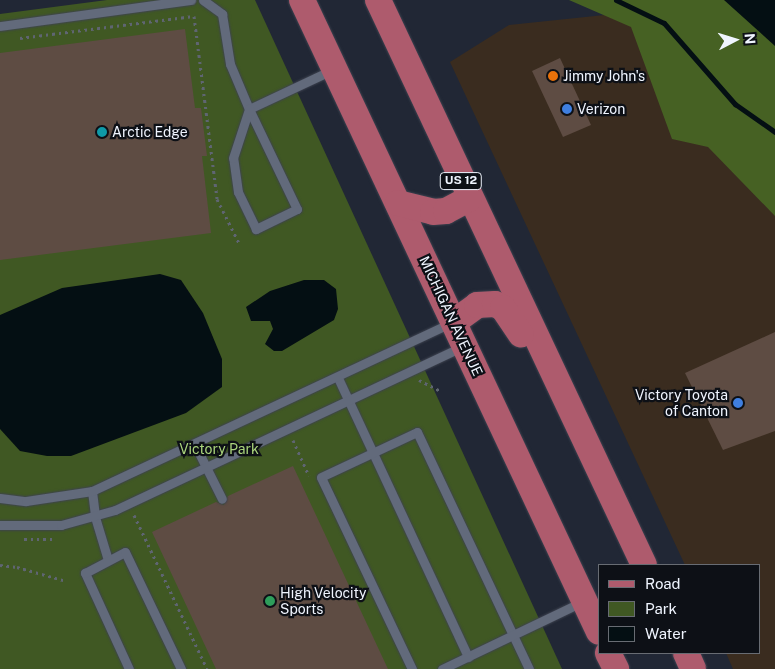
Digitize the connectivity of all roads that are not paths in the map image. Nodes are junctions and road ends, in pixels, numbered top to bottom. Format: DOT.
graph roads {
  1 [pos="191,0"];
  2 [pos="203,0"];
  3 [pos="302,0"];
  4 [pos="378,0"];
  5 [pos="0,26"];
  6 [pos="335,69"];
  7 [pos="249,108"];
  8 [pos="469,198"];
  9 [pos="398,202"];
  10 [pos="454,322"];
  11 [pos="465,345"];
  12 [pos="338,378"];
  13 [pos="349,401"];
  14 [pos="196,445"];
  15 [pos="374,453"];
  16 [pos="206,467"];
  17 [pos="604,481"];
  18 [pos="92,491"];
  19 [pos="0,498"];
  20 [pos="222,499"];
  21 [pos="95,517"];
  22 [pos="0,525"];
  23 [pos="108,560"];
  24 [pos="644,564"];
  25 [pos="584,601"];
  26 [pos="598,630"];
  27 [pos="513,635"];
  28 [pos="608,654"];
  29 [pos="686,654"];
  30 [pos="468,657"];
  31 [pos="129,669"];
  32 [pos="181,669"];
  33 [pos="412,669"];
  34 [pos="442,669"];
  35 [pos="529,669"];
  36 [pos="616,669"];
  37 [pos="693,669"];
  1 -- 5 [label="lane"];
  2 -- 7 [label="lane"];
  3 -- 6 [label="main road, MICHIGAN AVENUE"];
  4 -- 8 [label="main road, US 12"];
  6 -- 7 [label="lane"];
  6 -- 9 [label="main road, MICHIGAN AVENUE"];
  7 -- 7 [label="lane"];
  8 -- 9 [label="main road"];
  8 -- 17 [label="main road, US 12"];
  9 -- 10 [label="main road, MICHIGAN AVENUE"];
  10 -- 11 [label="main road, MICHIGAN AVENUE"];
  10 -- 12 [label="lane"];
  10 -- 17 [label="main road"];
  11 -- 13 [label="lane"];
  11 -- 25 [label="main road, MICHIGAN AVENUE"];
  12 -- 13 [label="lane"];
  12 -- 14 [label="lane"];
  13 -- 15 [label="lane"];
  13 -- 16 [label="lane"];
  14 -- 16 [label="lane"];
  14 -- 18 [label="lane"];
  15 -- 27 [label="lane"];
  15 -- 30 [label="lane"];
  15 -- 33 [label="lane"];
  16 -- 20 [label="lane"];
  16 -- 21 [label="lane"];
  17 -- 24 [label="main road, US 12"];
  18 -- 19 [label="lane"];
  18 -- 21 [label="lane"];
  21 -- 22 [label="lane"];
  21 -- 23 [label="lane"];
  23 -- 31 [label="lane"];
  23 -- 32 [label="lane"];
  25 -- 26 [label="main road, MICHIGAN AVENUE"];
  25 -- 27 [label="lane"];
  27 -- 30 [label="lane"];
  27 -- 35 [label="lane"];
  28 -- 36 [label="main road"];
  29 -- 37 [label="main road"];
  30 -- 34 [label="lane"];
}
